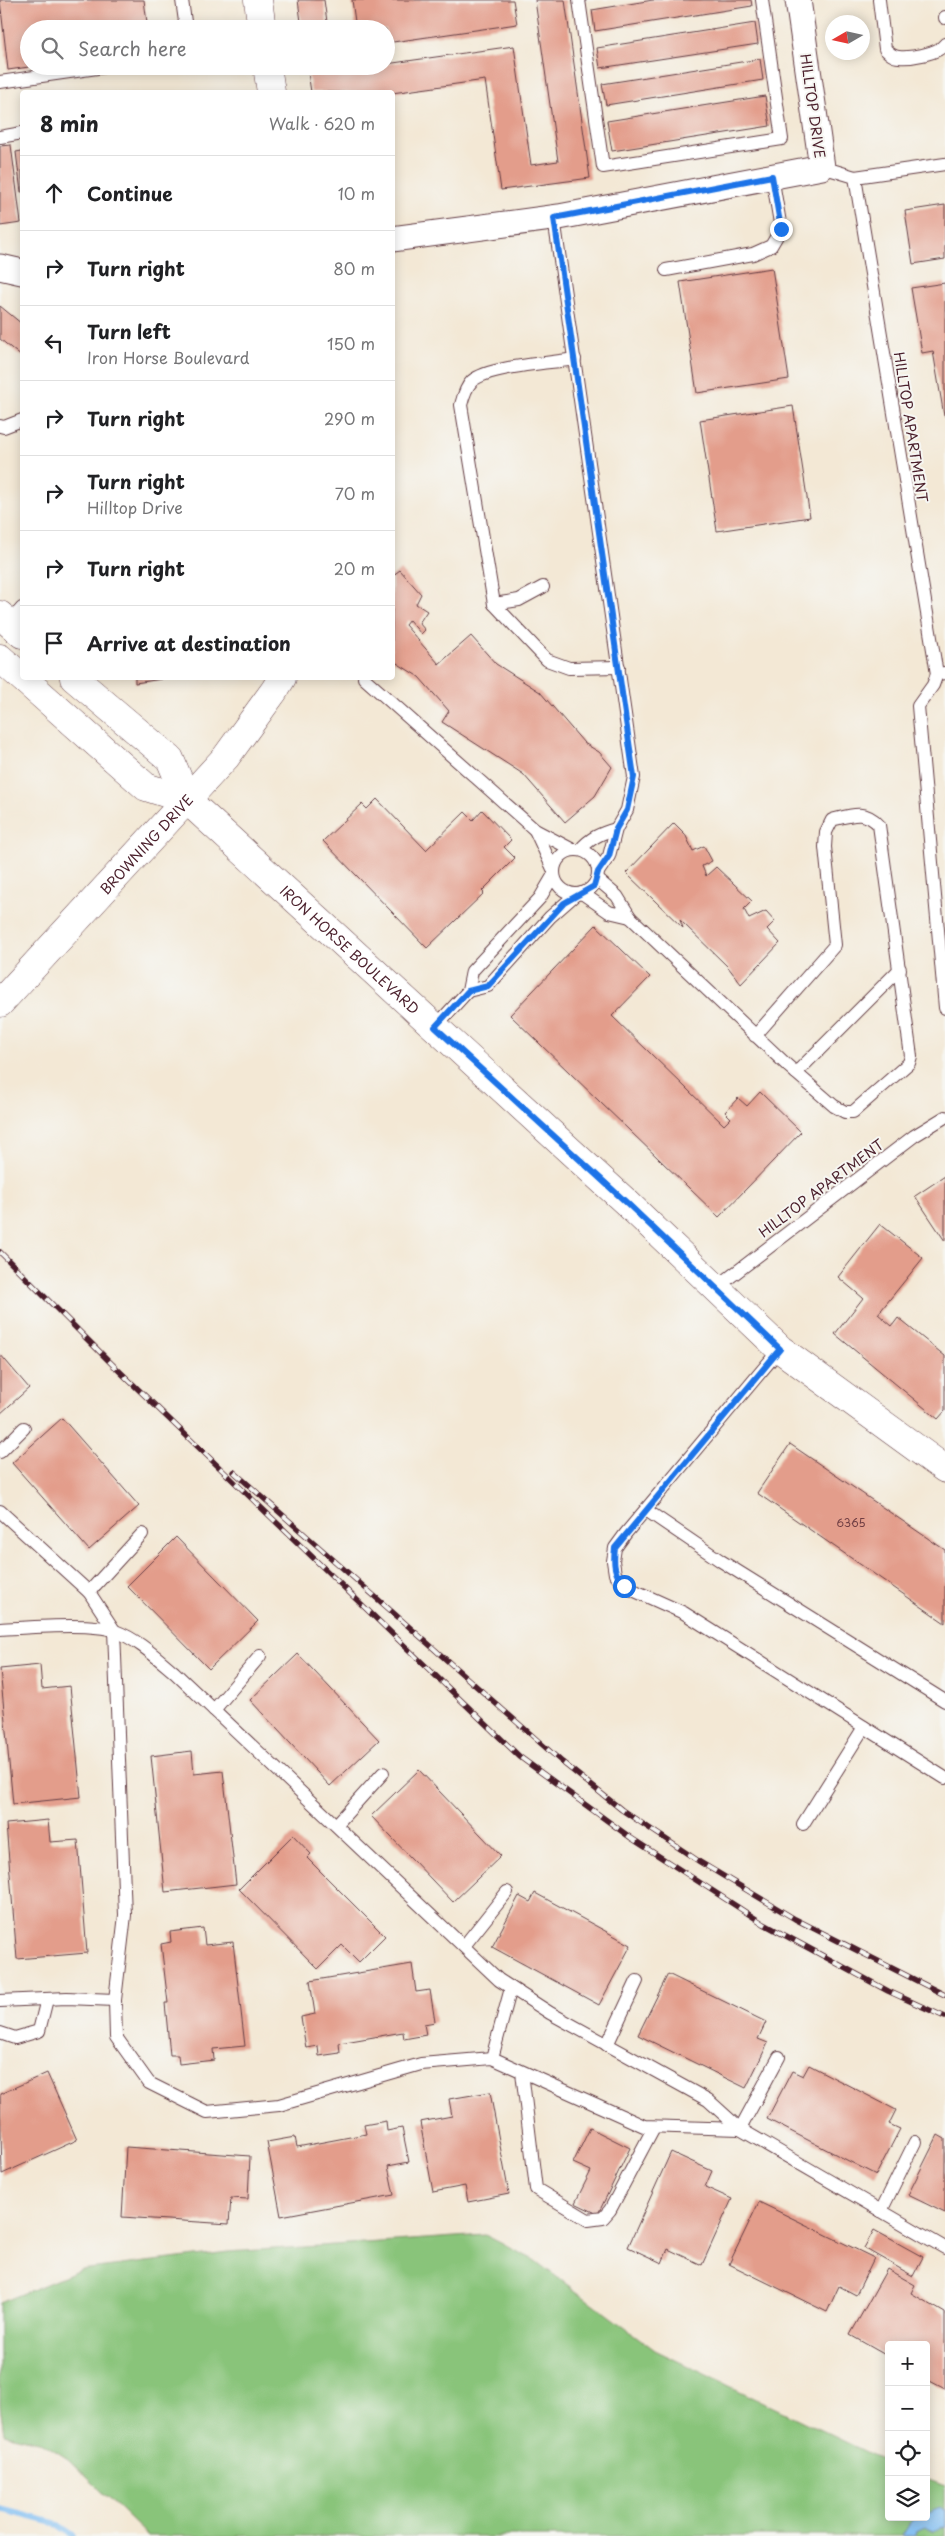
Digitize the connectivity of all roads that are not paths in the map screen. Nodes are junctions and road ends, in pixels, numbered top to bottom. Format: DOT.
graph roads {
  1 [pos="182,0"];
  2 [pos="258,0"];
  3 [pos="579,0"];
  4 [pos="762,0"];
  5 [pos="798,0"];
  6 [pos="879,0"];
  7 [pos="185,20"];
  8 [pos="261,20"];
  9 [pos="945,44"];
  10 [pos="49,75"];
  11 [pos="268,75"];
  12 [pos="0,82"];
  13 [pos="271,90"];
  14 [pos="20,133"];
  15 [pos="0,137"];
  16 [pos="945,164"];
  17 [pos="822,167"];
  18 [pos="772,176"];
  19 [pos="855,178"];
  20 [pos="554,218"];
  21 [pos="395,239"];
  22 [pos="0,267"];
  23 [pos="666,270"];
  24 [pos="20,272"];
  25 [pos="575,359"];
  26 [pos="20,421"];
  27 [pos="0,426"];
  28 [pos="543,587"];
  29 [pos="494,604"];
  30 [pos="0,658"];
  31 [pos="619,667"];
  32 [pos="941,674"];
  33 [pos="20,676"];
  34 [pos="25,680"];
  35 [pos="76,680"];
  36 [pos="281,680"];
  37 [pos="366,680"];
  38 [pos="187,800"];
  39 [pos="616,829"];
  40 [pos="535,830"];
  41 [pos="576,850"];
  42 [pos="554,874"];
  43 [pos="598,876"];
  44 [pos="579,894"];
  45 [pos="630,917"];
  46 [pos="900,969"];
  47 [pos="4,990"];
  48 [pos="468,991"];
  49 [pos="945,1008"];
  50 [pos="435,1027"];
  51 [pos="755,1036"];
  52 [pos="796,1073"];
  53 [pos="945,1117"];
  54 [pos="717,1287"];
  55 [pos="780,1349"];
  56 [pos="24,1428"];
  57 [pos="0,1452"];
  58 [pos="945,1469"];
  59 [pos="646,1510"];
  60 [pos="0,1511"];
  61 [pos="142,1534"];
  62 [pos="89,1592"];
  63 [pos="0,1628"];
  64 [pos="114,1630"];
  65 [pos="260,1656"];
  66 [pos="945,1701"];
  67 [pos="214,1710"];
  68 [pos="864,1727"];
  69 [pos="383,1773"];
  70 [pos="945,1778"];
  71 [pos="803,1824"];
  72 [pos="336,1825"];
  73 [pos="507,1892"];
  74 [pos="464,1946"];
  75 [pos="637,1981"];
  76 [pos="511,1988"];
  77 [pos="47,1999"];
  78 [pos="115,2000"];
  79 [pos="0,2001"];
  80 [pos="0,2033"];
  81 [pos="607,2045"];
  82 [pos="779,2057"];
  83 [pos="492,2058"];
  84 [pos="522,2072"];
  85 [pos="654,2127"];
  86 [pos="740,2130"];
  87 [pos="915,2142"];
  88 [pos="881,2211"];
  89 [pos="945,2248"];
  1 -- 7 [label="lane"];
  2 -- 8 [label="street"];
  3 -- 4 [label="lane"];
  5 -- 17 [label="street, HILLTOP DRIVE"];
  6 -- 9 [label="lane"];
  10 -- 12 [label="lane"];
  11 -- 13 [label="street"];
  14 -- 15 [label="lane"];
  16 -- 19 [label="lane"];
  17 -- 18 [label="street, HILLTOP DRIVE"];
  17 -- 19 [label="lane"];
  18 -- 20 [label="street, HILLTOP DRIVE"];
  18 -- 23 [label="lane"];
  19 -- 32 [label="lane, HILLTOP APARTMENT"];
  20 -- 21 [label="street, HILLTOP DRIVE"];
  20 -- 25 [label="lane"];
  22 -- 24 [label="street"];
  25 -- 29 [label="lane"];
  25 -- 31 [label="lane"];
  26 -- 27 [label="lane"];
  28 -- 29 [label="lane"];
  29 -- 31 [label="lane"];
  30 -- 33 [label="street, IRON HORSE BOULEVARD"];
  31 -- 39 [label="lane"];
  32 -- 49 [label="lane"];
  34 -- 38 [label="street, IRON HORSE BOULEVARD"];
  35 -- 38 [label="street, IRON HORSE BOULEVARD"];
  36 -- 38 [label="street, BROWNING DRIVE"];
  37 -- 40 [label="lane"];
  38 -- 47 [label="street, BROWNING DRIVE"];
  38 -- 50 [label="street, IRON HORSE BOULEVARD"];
  39 -- 41 [label="lane"];
  39 -- 43 [label="lane"];
  40 -- 41 [label="lane"];
  40 -- 42 [label="lane"];
  41 -- 42 [label="lane"];
  41 -- 43 [label="lane"];
  42 -- 44 [label="lane"];
  42 -- 48 [label="lane"];
  43 -- 44 [label="lane"];
  43 -- 45 [label="lane"];
  44 -- 45 [label="lane"];
  44 -- 48 [label="lane"];
  45 -- 51 [label="lane"];
  46 -- 51 [label="lane"];
  46 -- 52 [label="lane"];
  46 -- 52 [label="lane"];
  48 -- 50 [label="lane"];
  50 -- 54 [label="street, IRON HORSE BOULEVARD"];
  51 -- 52 [label="lane"];
  53 -- 54 [label="lane, HILLTOP APARTMENT"];
  54 -- 55 [label="street, IRON HORSE BOULEVARD"];
  55 -- 58 [label="street, IRON HORSE BOULEVARD"];
  55 -- 59 [label="lane"];
  56 -- 57 [label="lane"];
  59 -- 66 [label="lane"];
  59 -- 68 [label="lane"];
  60 -- 62 [label="lane"];
  61 -- 62 [label="lane"];
  62 -- 64 [label="lane"];
  63 -- 64 [label="lane"];
  64 -- 67 [label="lane"];
  64 -- 78 [label="lane"];
  65 -- 67 [label="lane"];
  67 -- 72 [label="lane"];
  68 -- 70 [label="lane"];
  68 -- 71 [label="lane"];
  69 -- 72 [label="lane"];
  72 -- 74 [label="lane"];
  73 -- 74 [label="lane"];
  74 -- 76 [label="lane"];
  75 -- 81 [label="lane"];
  76 -- 81 [label="lane"];
  76 -- 83 [label="lane"];
  77 -- 78 [label="lane"];
  77 -- 79 [label="lane"];
  77 -- 80 [label="lane"];
  78 -- 83 [label="lane"];
  81 -- 86 [label="lane"];
  82 -- 86 [label="lane"];
  83 -- 84 [label="lane"];
  84 -- 85 [label="lane"];
  84 -- 85 [label="lane"];
  85 -- 86 [label="lane"];
  86 -- 88 [label="lane"];
  87 -- 88 [label="lane"];
  88 -- 89 [label="lane"];
}
